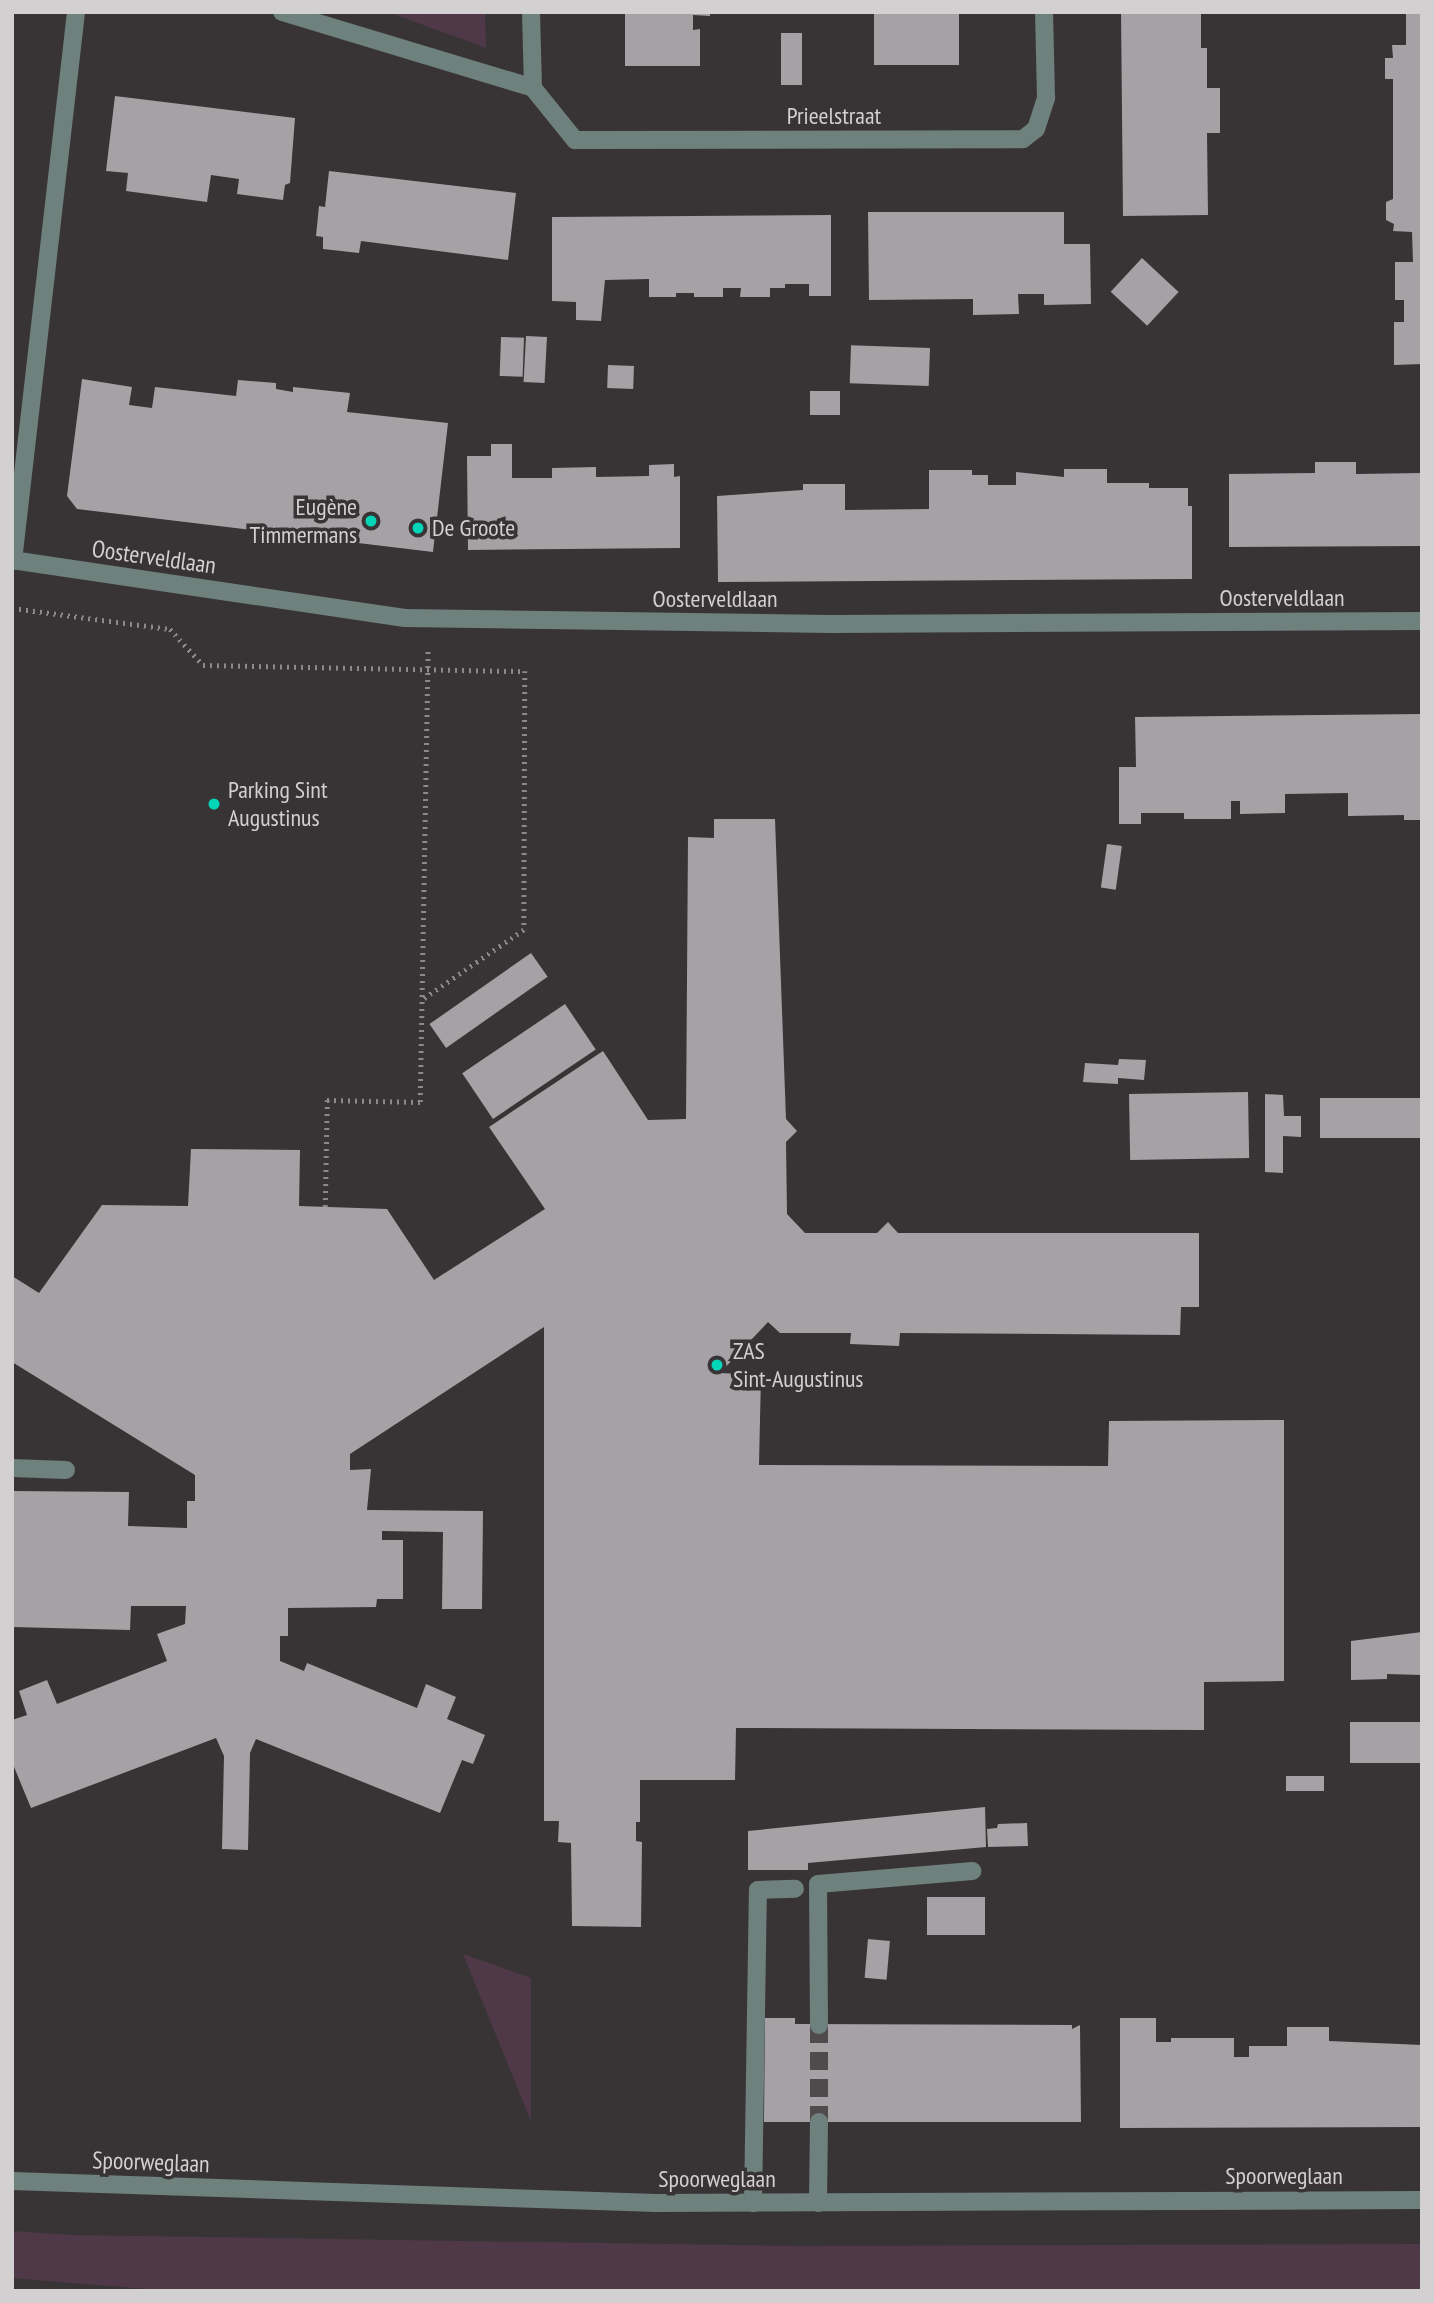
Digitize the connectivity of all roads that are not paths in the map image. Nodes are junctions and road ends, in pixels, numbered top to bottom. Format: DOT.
graph roads {
  1 [pos="76,12"];
  2 [pos="282,12"];
  3 [pos="531,12"];
  4 [pos="1044,12"];
  5 [pos="533,88"];
  6 [pos="13,560"];
  7 [pos="1422,621"];
  8 [pos="12,1468"];
  9 [pos="66,1470"];
  10 [pos="972,1871"];
  11 [pos="795,1889"];
  12 [pos="819,2025"];
  13 [pos="819,2122"];
  14 [pos="12,2181"];
  15 [pos="1422,2200"];
  16 [pos="753,2203"];
  17 [pos="818,2203"];
  1 -- 6 [label="street"];
  2 -- 5 [label="street"];
  3 -- 5 [label="street"];
  4 -- 5 [label="street, Prieelstraat"];
  6 -- 7 [label="street, Oosterveldlaan"];
  8 -- 9 [label="street"];
  10 -- 12 [label="street"];
  11 -- 16 [label="street"];
  13 -- 17 [label="street"];
  14 -- 16 [label="street, Spoorweglaan"];
  15 -- 17 [label="street, Spoorweglaan"];
  16 -- 17 [label="street, Spoorweglaan"];
}
